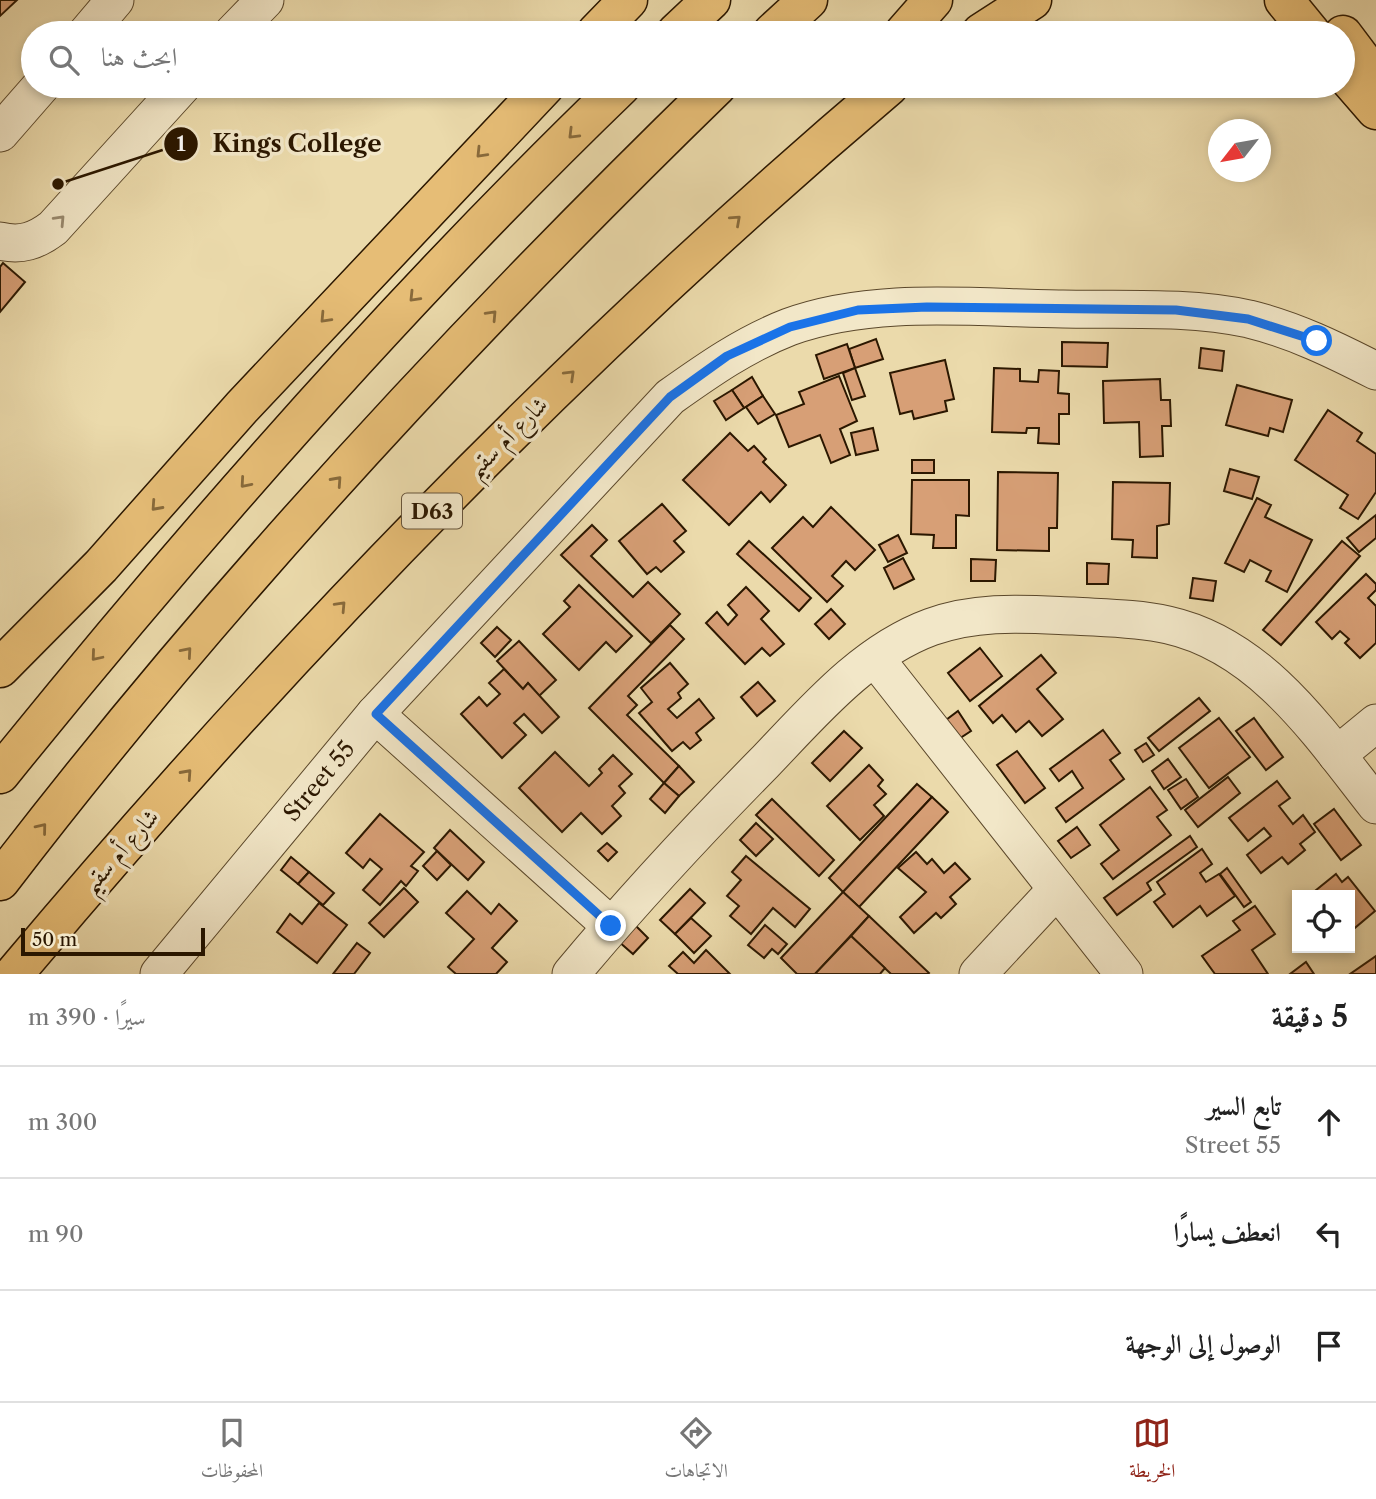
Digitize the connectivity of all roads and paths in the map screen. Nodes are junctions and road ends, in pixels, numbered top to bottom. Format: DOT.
graph roads {
  1 [pos="116,0"];
  2 [pos="265,0"];
  3 [pos="628,0"];
  4 [pos="710,0"];
  5 [pos="808,0"];
  6 [pos="933,0"];
  7 [pos="993,0"];
  8 [pos="1032,0"];
  9 [pos="1284,0"];
  10 [pos="1316,0"];
  11 [pos="98,21"];
  12 [pos="245,21"];
  13 [pos="608,21"];
  14 [pos="688,21"];
  15 [pos="785,21"];
  16 [pos="915,21"];
  17 [pos="967,21"];
  18 [pos="1000,21"];
  19 [pos="1301,21"];
  20 [pos="1332,21"];
  21 [pos="1355,51"];
  22 [pos="1376,79"];
  23 [pos="1355,86"];
  24 [pos="31,98"];
  25 [pos="171,98"];
  26 [pos="534,98"];
  27 [pos="609,98"];
  28 [pos="705,98"];
  29 [pos="858,98"];
  30 [pos="875,98"];
  31 [pos="1376,110"];
  32 [pos="840,127"];
  33 [pos="0,133"];
  34 [pos="0,241"];
  35 [pos="1376,371"];
  36 [pos="875,658"];
  37 [pos="0,668"];
  38 [pos="72,684"];
  39 [pos="376,714"];
  40 [pos="1376,723"];
  41 [pos="0,741"];
  42 [pos="1337,755"];
  43 [pos="0,774"];
  44 [pos="1376,805"];
  45 [pos="147,820"];
  46 [pos="0,881"];
  47 [pos="1057,889"];
  48 [pos="611,926"];
  49 [pos="14,974"];
  50 [pos="46,974"];
  51 [pos="159,974"];
  52 [pos="570,974"];
  53 [pos="978,974"];
  54 [pos="1124,974"];
  1 -- 11 [label="street"];
  2 -- 12 [label="street"];
  3 -- 13 [label="main road"];
  4 -- 14 [label="main road"];
  5 -- 15 [label="main road"];
  6 -- 16 [label="main road"];
  7 -- 17 [label="main road"];
  8 -- 18 [label="main road"];
  9 -- 19 [label="main road"];
  10 -- 20 [label="main road"];
  21 -- 22 [label="main road"];
  23 -- 31 [label="main road"];
  24 -- 33 [label="street"];
  34 -- 25 [label="street, one-way"];
  26 -- 37 [label="main road, one-way"];
  27 -- 38 [label="main road, one-way"];
  46 -- 28 [label="main road, one-way"];
  29 -- 32 [label="main road"];
  30 -- 32 [label="main road, شارع أم سقيم / D63"];
  45 -- 32 [label="main road, شارع أم سقيم / D63, one-way"];
  35 -- 39 [label="street, Street 55"];
  36 -- 42 [label="street"];
  36 -- 47 [label="street"];
  36 -- 48 [label="street"];
  38 -- 41 [label="main road"];
  38 -- 43 [label="main road"];
  39 -- 48 [label="street"];
  39 -- 51 [label="street, Street 55"];
  40 -- 42 [label="street"];
  42 -- 44 [label="street"];
  45 -- 49 [label="main road, شارع أم سقيم / D63"];
  45 -- 50 [label="main road"];
  47 -- 53 [label="street"];
  47 -- 54 [label="street"];
  48 -- 52 [label="street"];
}
